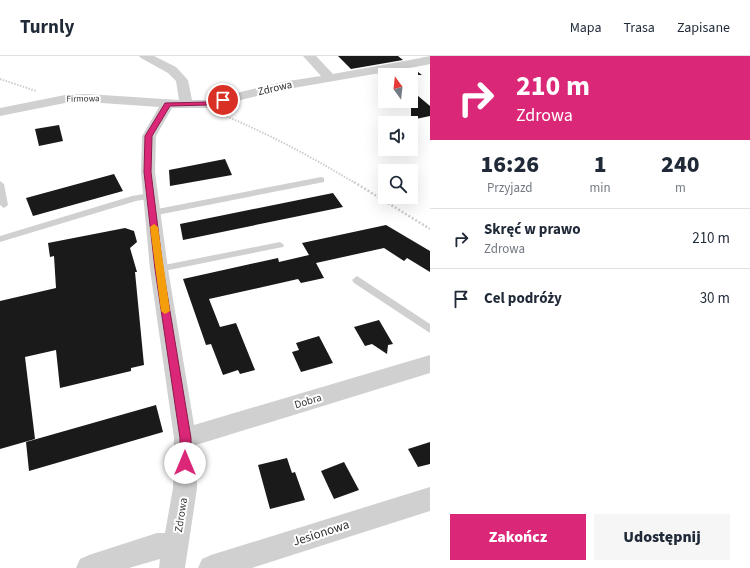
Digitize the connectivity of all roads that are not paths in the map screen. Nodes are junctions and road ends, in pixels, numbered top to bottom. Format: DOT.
graph roads {
  1 [pos="145,56"];
  2 [pos="309,56"];
  3 [pos="426,60"];
  4 [pos="329,77"];
  5 [pos="177,105"];
  6 [pos="0,112"];
  7 [pos="321,180"];
  8 [pos="0,184"];
  9 [pos="151,204"];
  10 [pos="4,205"];
  11 [pos="0,239"];
  12 [pos="280,245"];
  13 [pos="159,269"];
  14 [pos="357,280"];
  15 [pos="430,329"];
  16 [pos="430,364"];
  17 [pos="185,438"];
  18 [pos="430,499"];
  19 [pos="174,562"];
  20 [pos="89,568"];
  21 [pos="211,568"];
  1 -- 5 [label="street"];
  2 -- 4 [label="street"];
  3 -- 4 [label="street, Zdrowa"];
  4 -- 5 [label="street, Zdrowa"];
  5 -- 6 [label="street, Firmowa"];
  5 -- 9 [label="street, Zdrowa"];
  7 -- 9 [label="lane"];
  8 -- 10 [label="lane"];
  9 -- 11 [label="lane"];
  9 -- 13 [label="street, Zdrowa"];
  12 -- 13 [label="lane"];
  13 -- 17 [label="street, Zdrowa"];
  14 -- 15 [label="lane"];
  16 -- 17 [label="street, Dobra"];
  17 -- 19 [label="street, Zdrowa"];
  18 -- 21 [label="street, Jesionowa"];
  19 -- 20 [label="street, Zdrowa"];
}
